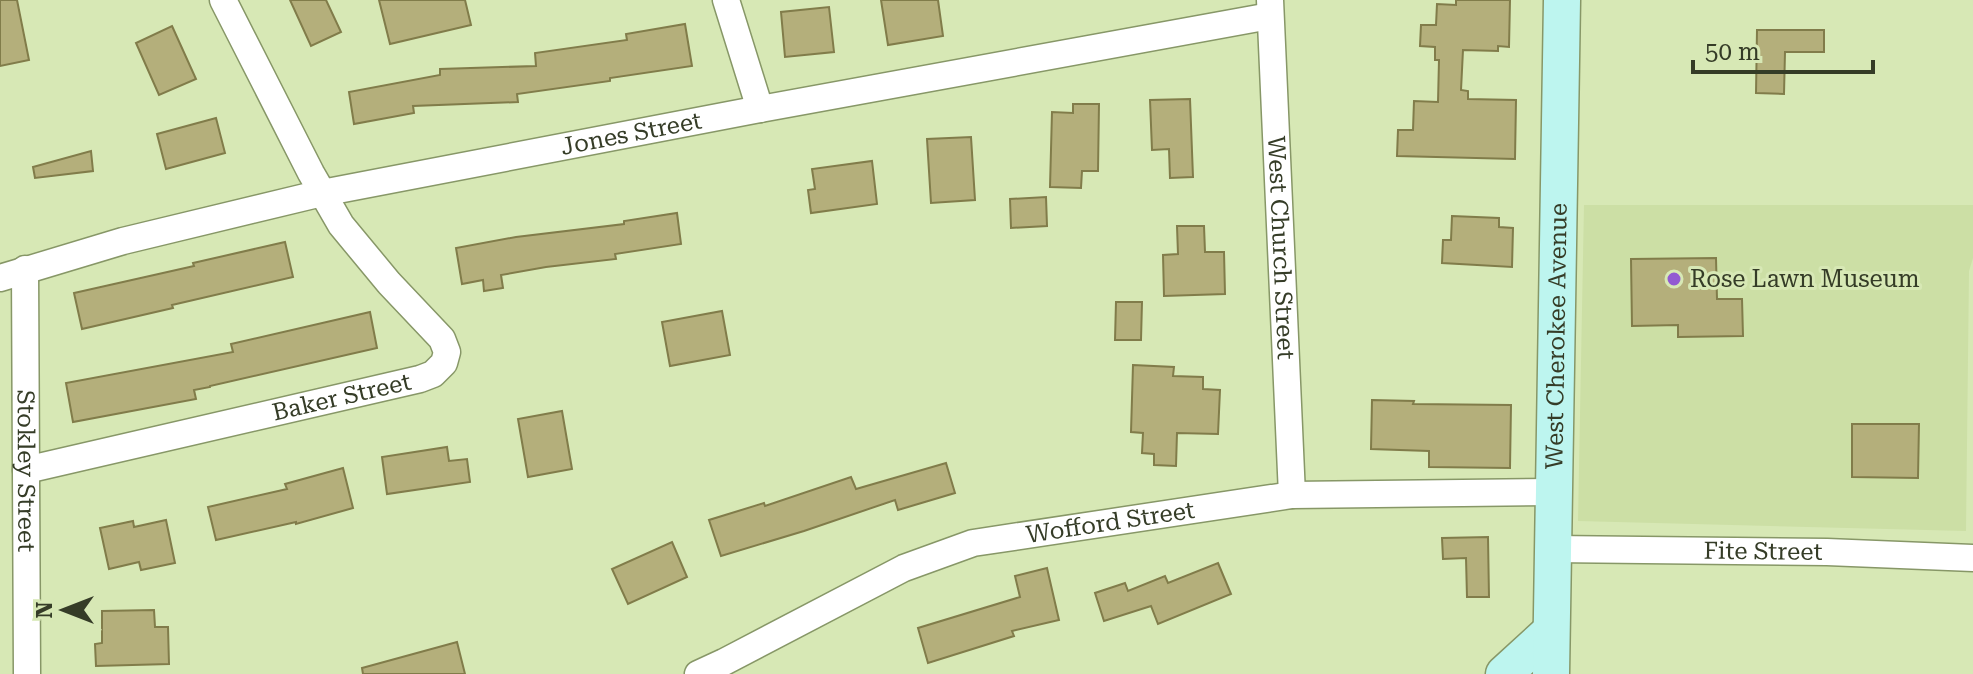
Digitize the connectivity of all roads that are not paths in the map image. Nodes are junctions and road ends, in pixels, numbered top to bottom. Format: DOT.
graph roads {
  1 [pos="223,0"];
  2 [pos="726,0"];
  3 [pos="1562,0"];
  4 [pos="1270,8"];
  5 [pos="760,109"];
  6 [pos="322,193"];
  7 [pos="25,269"];
  8 [pos="0,278"];
  9 [pos="26,470"];
  10 [pos="1554,492"];
  11 [pos="1292,495"];
  12 [pos="1553,549"];
  13 [pos="1973,558"];
  14 [pos="1551,631"];
  15 [pos="730,668"];
  16 [pos="27,674"];
  17 [pos="698,674"];
  18 [pos="1504,674"];
  19 [pos="1551,674"];
  1 -- 6 [label="street"];
  2 -- 5 [label="street"];
  3 -- 10 [label="main road, West Cherokee Avenue"];
  4 -- 5 [label="street, Jones Street"];
  4 -- 11 [label="street, West Church Street"];
  5 -- 6 [label="street, Jones Street"];
  6 -- 7 [label="street, Jones Street"];
  6 -- 9 [label="street, Baker Street"];
  7 -- 8 [label="street, Jones Street"];
  7 -- 9 [label="street, Stokley Street"];
  9 -- 16 [label="street, Stokley Street"];
  10 -- 11 [label="street, Wofford Street"];
  10 -- 12 [label="main road, West Cherokee Avenue"];
  11 -- 15 [label="street, Wofford Street"];
  12 -- 13 [label="street, Fite Street"];
  12 -- 14 [label="main road, West Cherokee Avenue"];
  14 -- 18 [label="main road"];
  14 -- 19 [label="main road, West Cherokee Avenue"];
  15 -- 17 [label="street, Wofford Street"];
}
